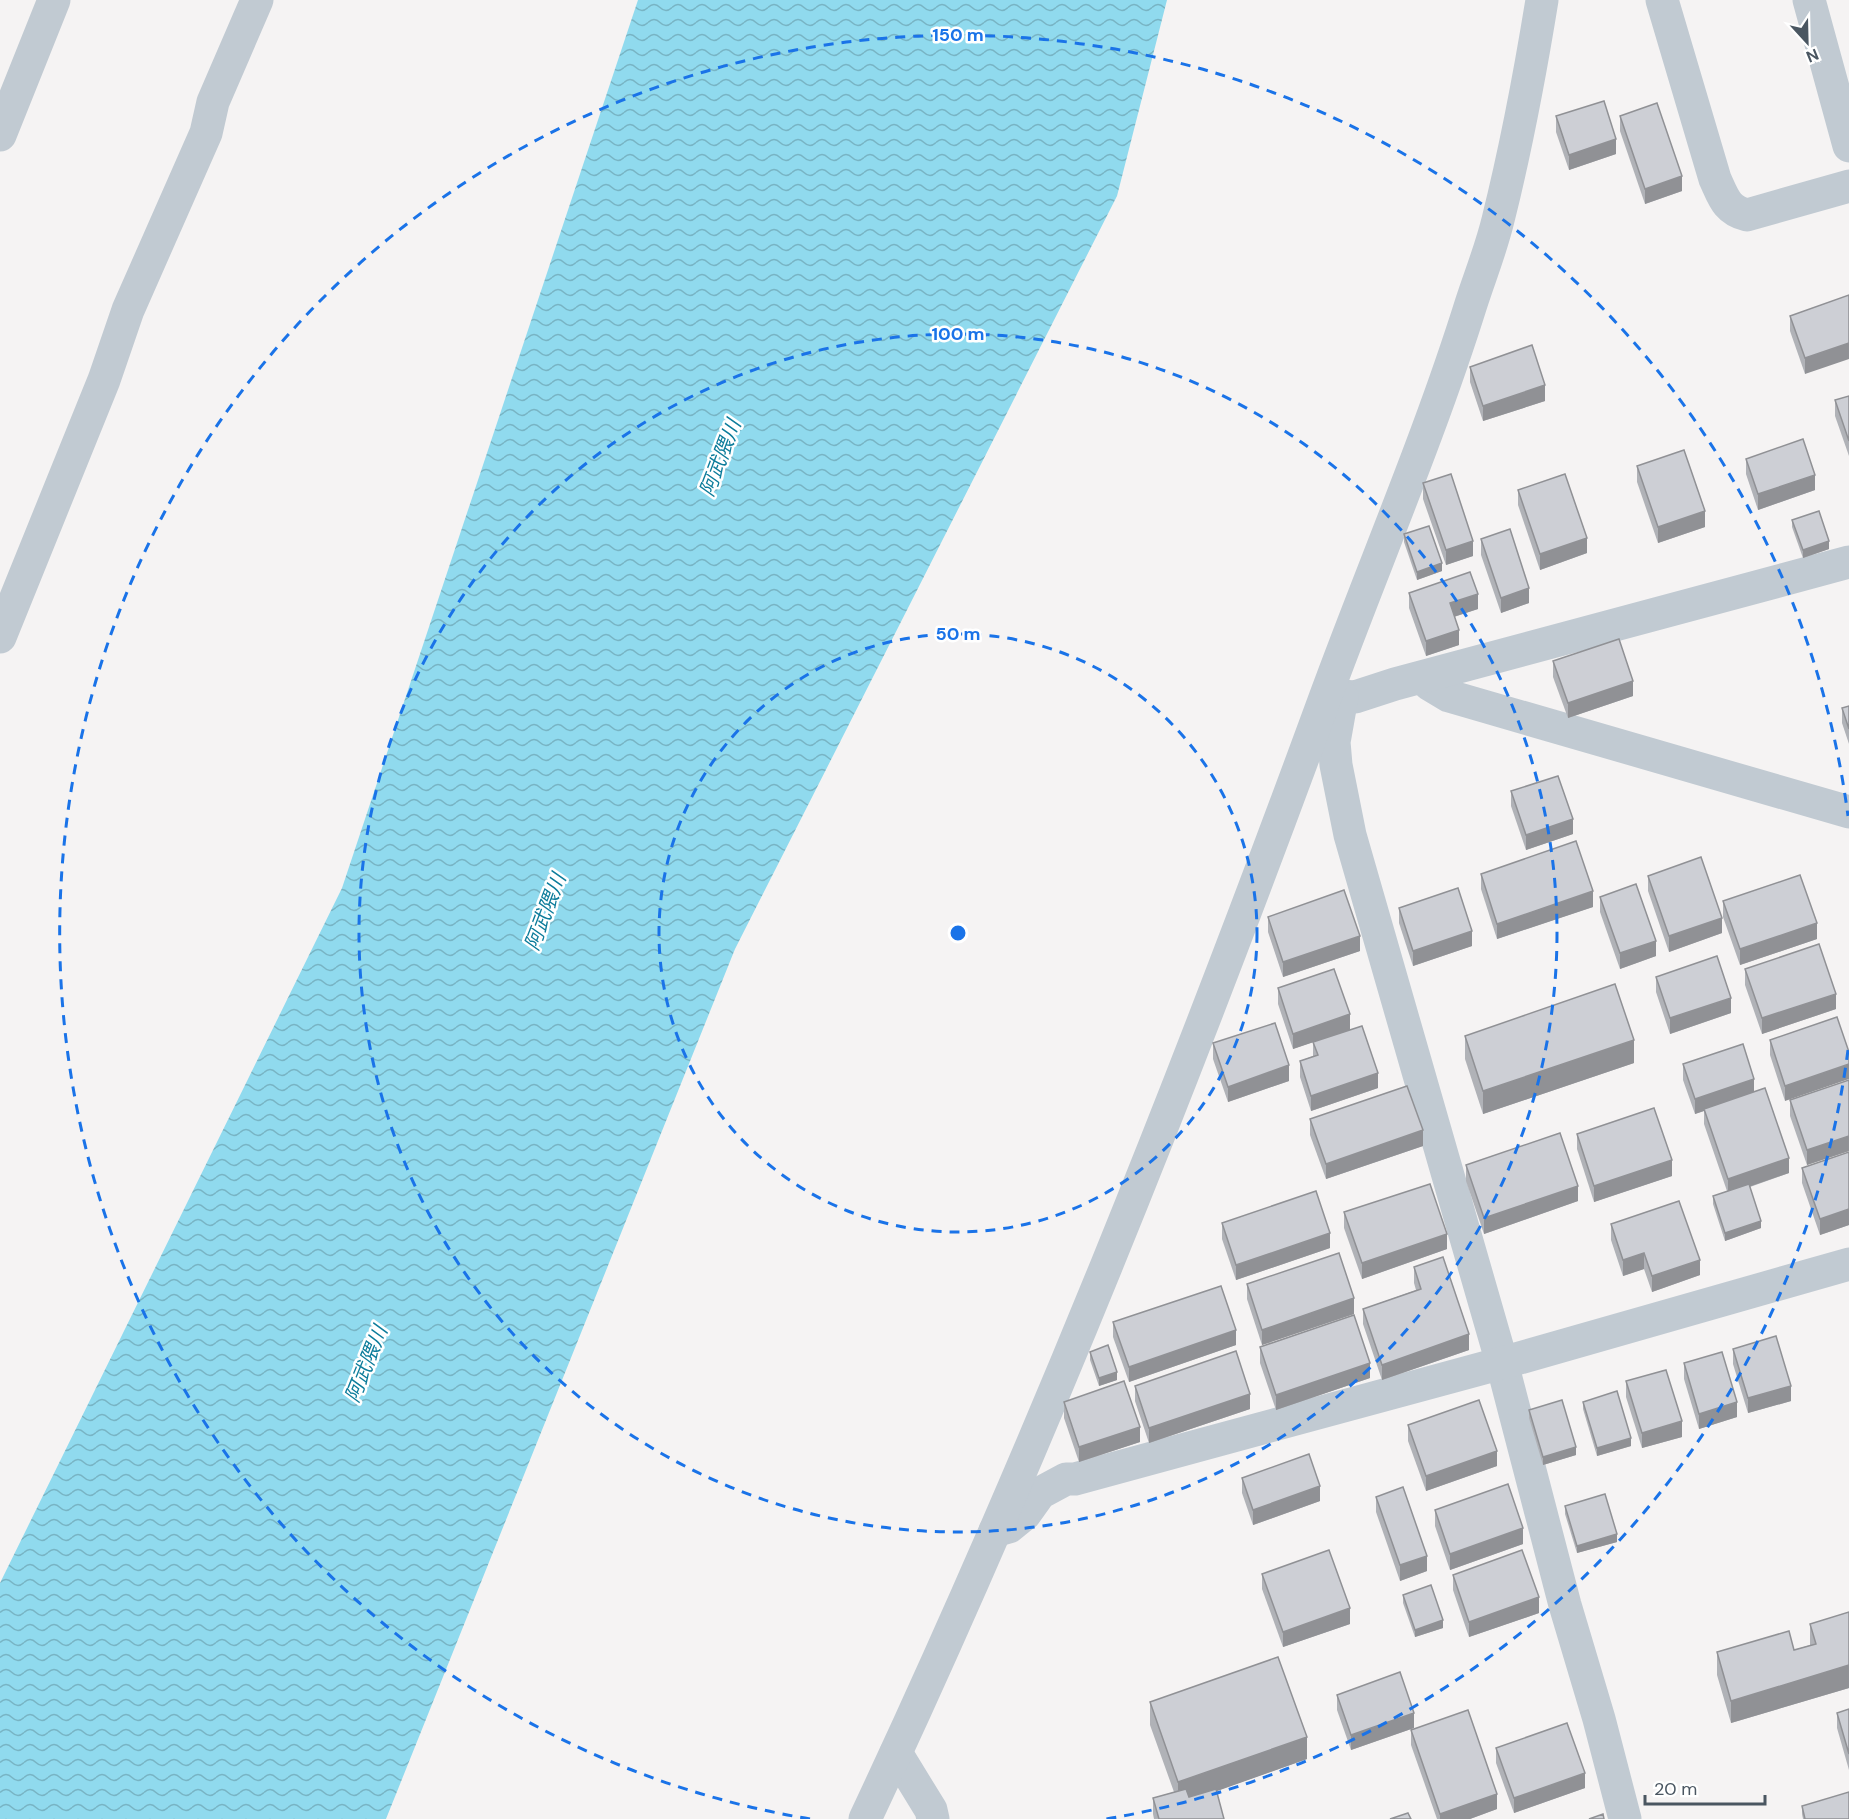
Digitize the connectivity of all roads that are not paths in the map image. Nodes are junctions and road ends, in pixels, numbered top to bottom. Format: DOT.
graph roads {
  1 [pos="54,0"];
  2 [pos="257,0"];
  3 [pos="1542,0"];
  4 [pos="1662,0"];
  5 [pos="1809,0"];
  6 [pos="0,135"];
  7 [pos="1849,146"];
  8 [pos="1849,186"];
  9 [pos="1849,562"];
  10 [pos="0,637"];
  11 [pos="1424,677"];
  12 [pos="1334,695"];
  13 [pos="1849,812"];
  14 [pos="1849,1264"];
  15 [pos="1502,1363"];
  16 [pos="995,1531"];
  17 [pos="896,1753"];
  18 [pos="865,1819"];
  19 [pos="933,1819"];
  20 [pos="1625,1819"];
  1 -- 6 [label="street"];
  2 -- 10 [label="street"];
  3 -- 12 [label="street"];
  4 -- 8 [label="street"];
  5 -- 7 [label="street"];
  9 -- 11 [label="street"];
  11 -- 12 [label="street"];
  11 -- 13 [label="street"];
  12 -- 15 [label="street"];
  12 -- 16 [label="street"];
  14 -- 15 [label="street"];
  15 -- 16 [label="street"];
  15 -- 20 [label="street"];
  16 -- 17 [label="street"];
  17 -- 18 [label="street"];
  17 -- 19 [label="street"];
}
